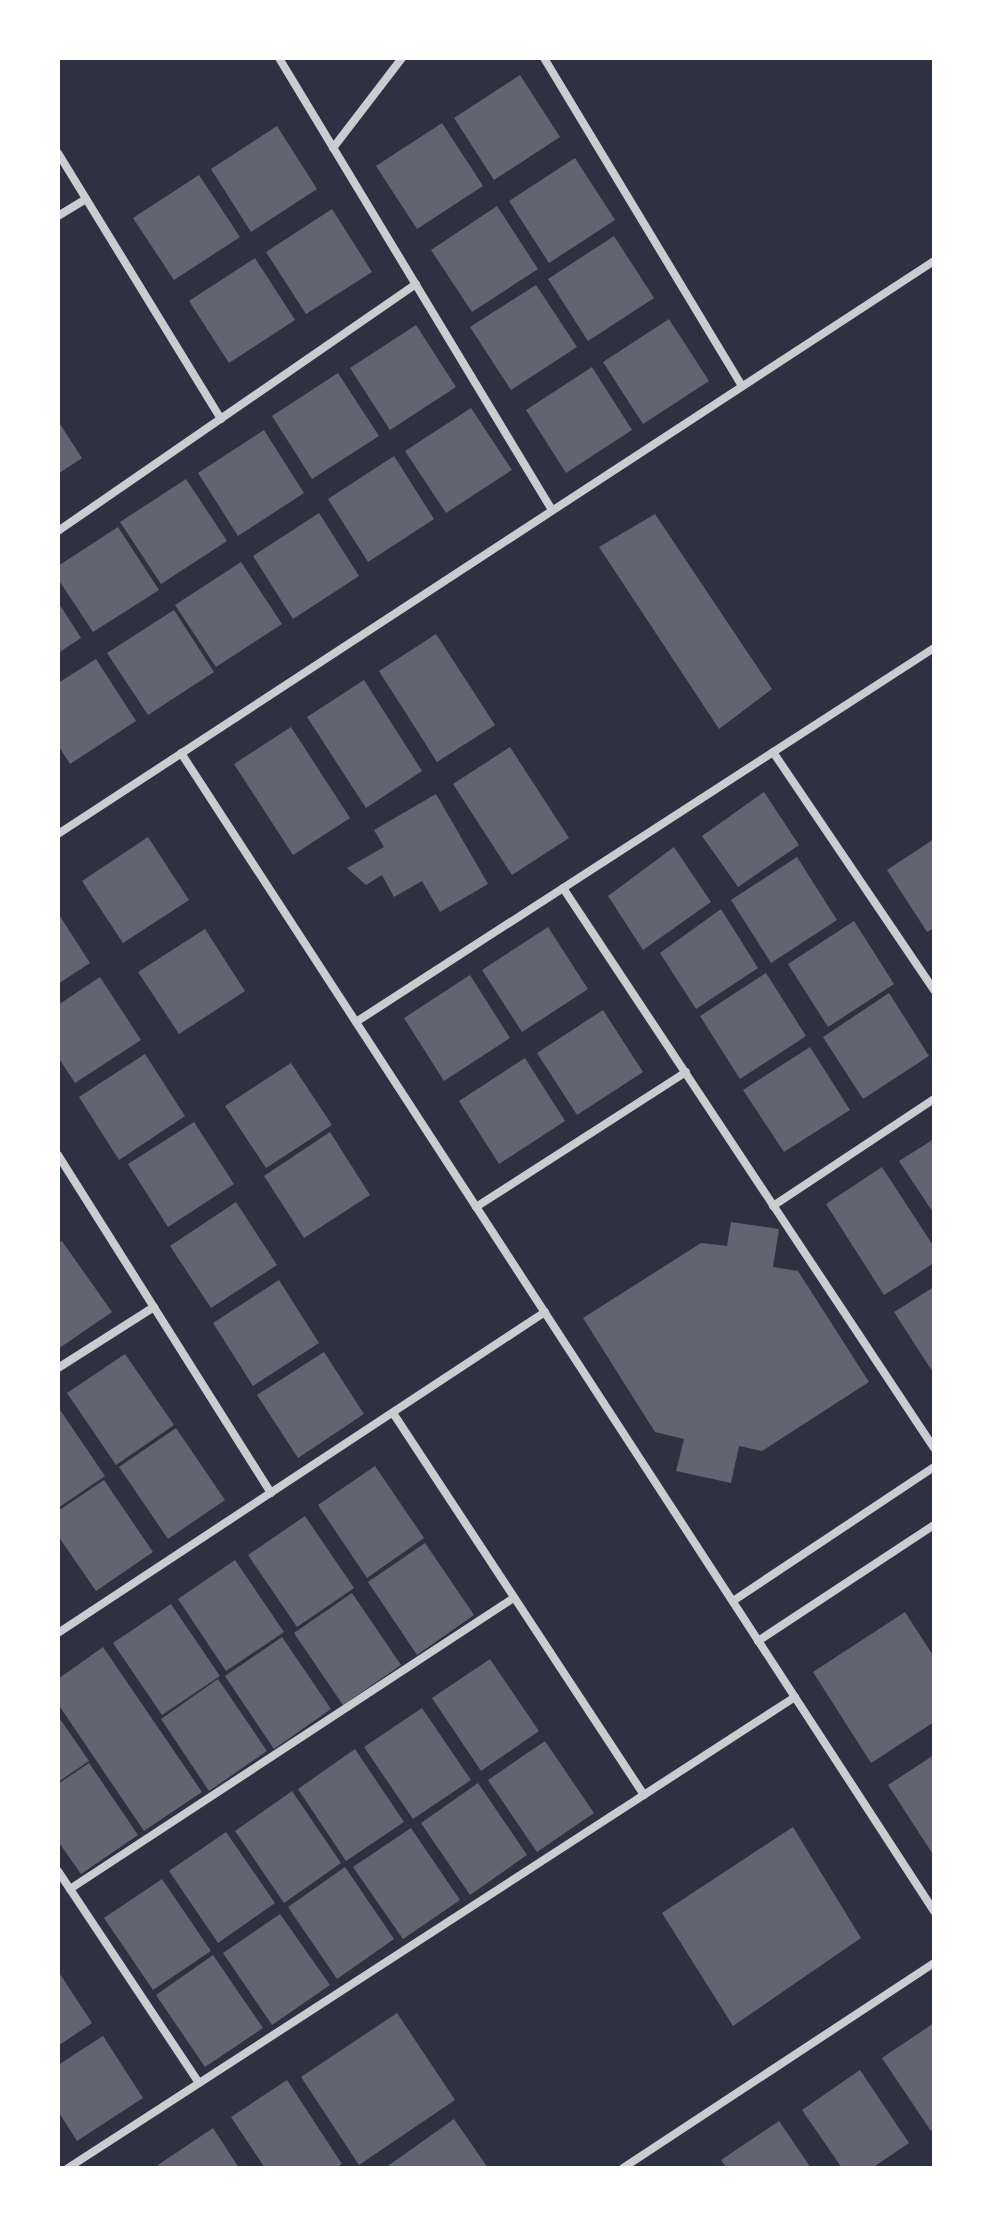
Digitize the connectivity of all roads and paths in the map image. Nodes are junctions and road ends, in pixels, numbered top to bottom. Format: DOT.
graph roads {
  1 [pos="279,58"];
  2 [pos="402,58"];
  3 [pos="544,58"];
  4 [pos="333,148"];
  5 [pos="58,153"];
  6 [pos="86,199"];
  7 [pos="58,216"];
  8 [pos="934,261"];
  9 [pos="416,284"];
  10 [pos="742,386"];
  11 [pos="221,419"];
  12 [pos="552,510"];
  13 [pos="58,531"];
  14 [pos="934,648"];
  15 [pos="773,752"];
  16 [pos="181,753"];
  17 [pos="58,834"];
  18 [pos="563,888"];
  19 [pos="934,990"];
  20 [pos="356,1022"];
  21 [pos="686,1072"];
  22 [pos="934,1099"];
  23 [pos="58,1155"];
  24 [pos="773,1206"];
  25 [pos="476,1207"];
  26 [pos="154,1307"];
  27 [pos="545,1312"];
  28 [pos="58,1368"];
  29 [pos="393,1413"];
  30 [pos="934,1448"];
  31 [pos="934,1467"];
  32 [pos="271,1493"];
  33 [pos="934,1525"];
  34 [pos="512,1599"];
  35 [pos="733,1601"];
  36 [pos="58,1633"];
  37 [pos="758,1641"];
  38 [pos="795,1697"];
  39 [pos="644,1795"];
  40 [pos="58,1871"];
  41 [pos="70,1889"];
  42 [pos="934,1911"];
  43 [pos="934,1963"];
  44 [pos="199,2083"];
  45 [pos="68,2168"];
  46 [pos="623,2168"];
  1 -- 4 [label="street"];
  2 -- 4 [label="street"];
  3 -- 10 [label="street"];
  4 -- 9 [label="street"];
  5 -- 6 [label="street"];
  6 -- 7 [label="street"];
  6 -- 11 [label="street"];
  8 -- 10 [label="street"];
  9 -- 11 [label="street"];
  9 -- 12 [label="street"];
  10 -- 12 [label="street"];
  11 -- 13 [label="street"];
  12 -- 16 [label="street"];
  14 -- 15 [label="street"];
  15 -- 18 [label="street"];
  15 -- 19 [label="street"];
  16 -- 17 [label="street"];
  16 -- 20 [label="street"];
  18 -- 20 [label="street"];
  18 -- 21 [label="street"];
  20 -- 25 [label="street"];
  21 -- 24 [label="street"];
  21 -- 25 [label="street"];
  22 -- 24 [label="street"];
  23 -- 26 [label="street"];
  24 -- 30 [label="street"];
  25 -- 27 [label="street"];
  26 -- 28 [label="street"];
  26 -- 32 [label="street"];
  27 -- 29 [label="street"];
  27 -- 35 [label="street"];
  29 -- 32 [label="street"];
  29 -- 34 [label="street"];
  31 -- 35 [label="street"];
  32 -- 36 [label="street"];
  33 -- 37 [label="street"];
  34 -- 39 [label="street"];
  34 -- 41 [label="street"];
  35 -- 37 [label="street"];
  37 -- 38 [label="street"];
  38 -- 39 [label="street"];
  38 -- 42 [label="street"];
  39 -- 44 [label="street"];
  40 -- 41 [label="street"];
  41 -- 44 [label="street"];
  43 -- 46 [label="street"];
  44 -- 45 [label="street"];
}
